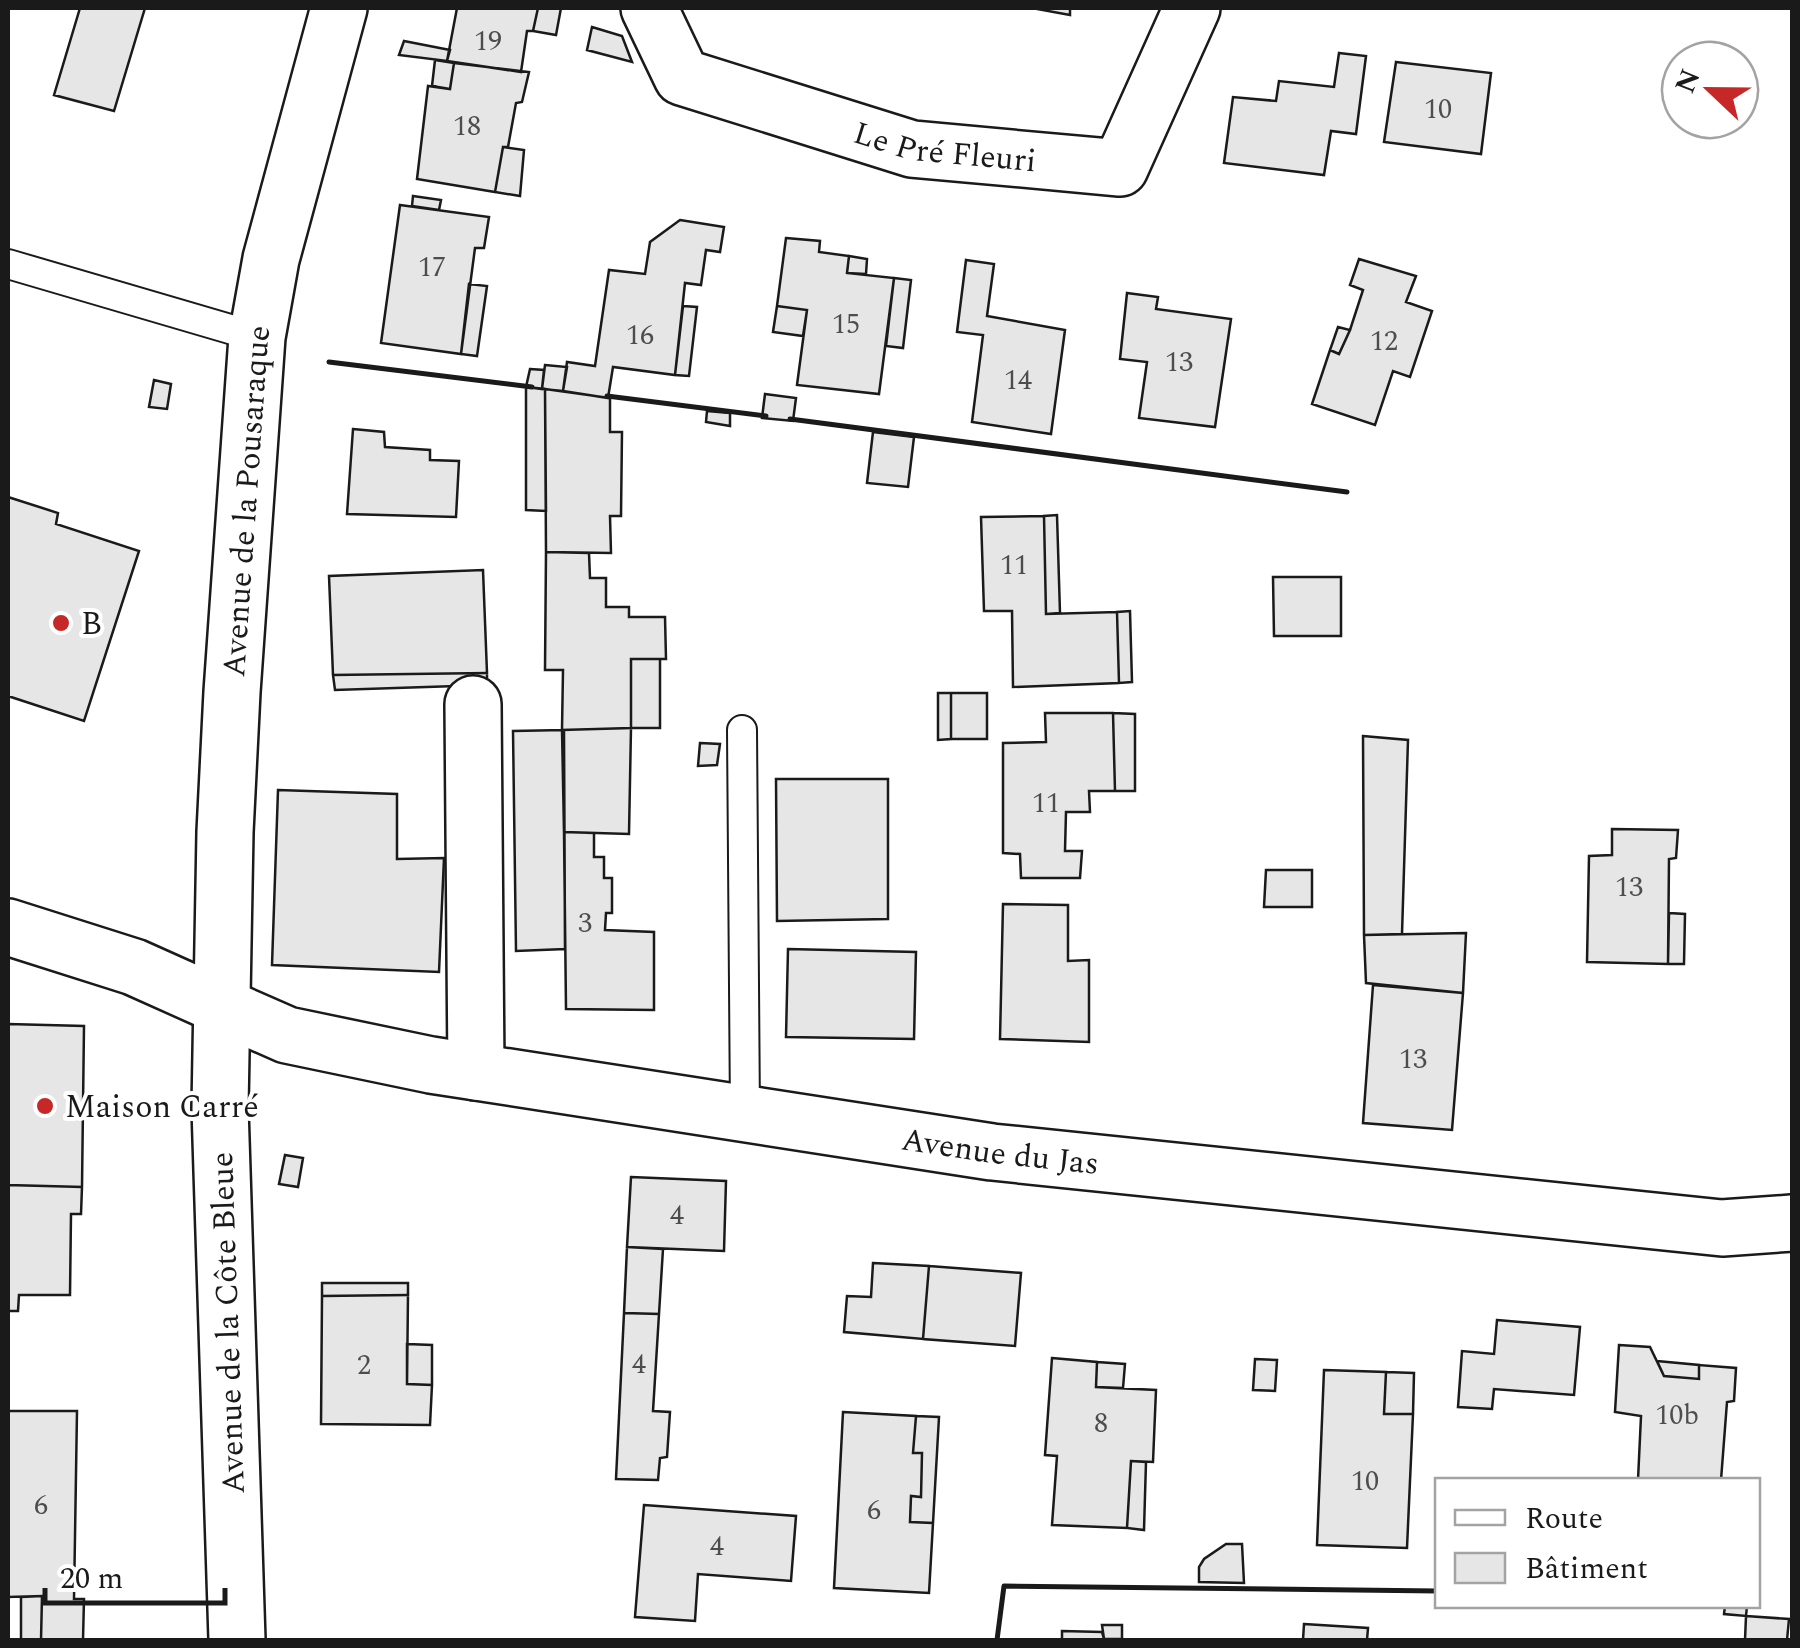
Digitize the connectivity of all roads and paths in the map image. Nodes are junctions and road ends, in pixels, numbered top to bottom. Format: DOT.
graph roads {
  1 [pos="339,8"];
  2 [pos="649,8"];
  3 [pos="1192,8"];
  4 [pos="8,264"];
  5 [pos="257,337"];
  6 [pos="473,704"];
  7 [pos="742,730"];
  8 [pos="8,927"];
  9 [pos="221,1006"];
  10 [pos="476,1072"];
  11 [pos="745,1114"];
  12 [pos="1792,1223"];
  13 [pos="236,1640"];
  1 -- 5 [label="street, Avenue de la Pousaraque"];
  2 -- 3 [label="street, Le Pré Fleuri"];
  4 -- 5 [label="lane"];
  5 -- 9 [label="street, Avenue de la Pousaraque"];
  6 -- 10 [label="street"];
  7 -- 11 [label="lane"];
  8 -- 9 [label="street, Avenue du Jas"];
  9 -- 10 [label="street, Avenue du Jas"];
  9 -- 13 [label="street, Avenue de la Côte Bleue"];
  10 -- 11 [label="street, Avenue du Jas"];
  11 -- 12 [label="street, Avenue du Jas"];
}
